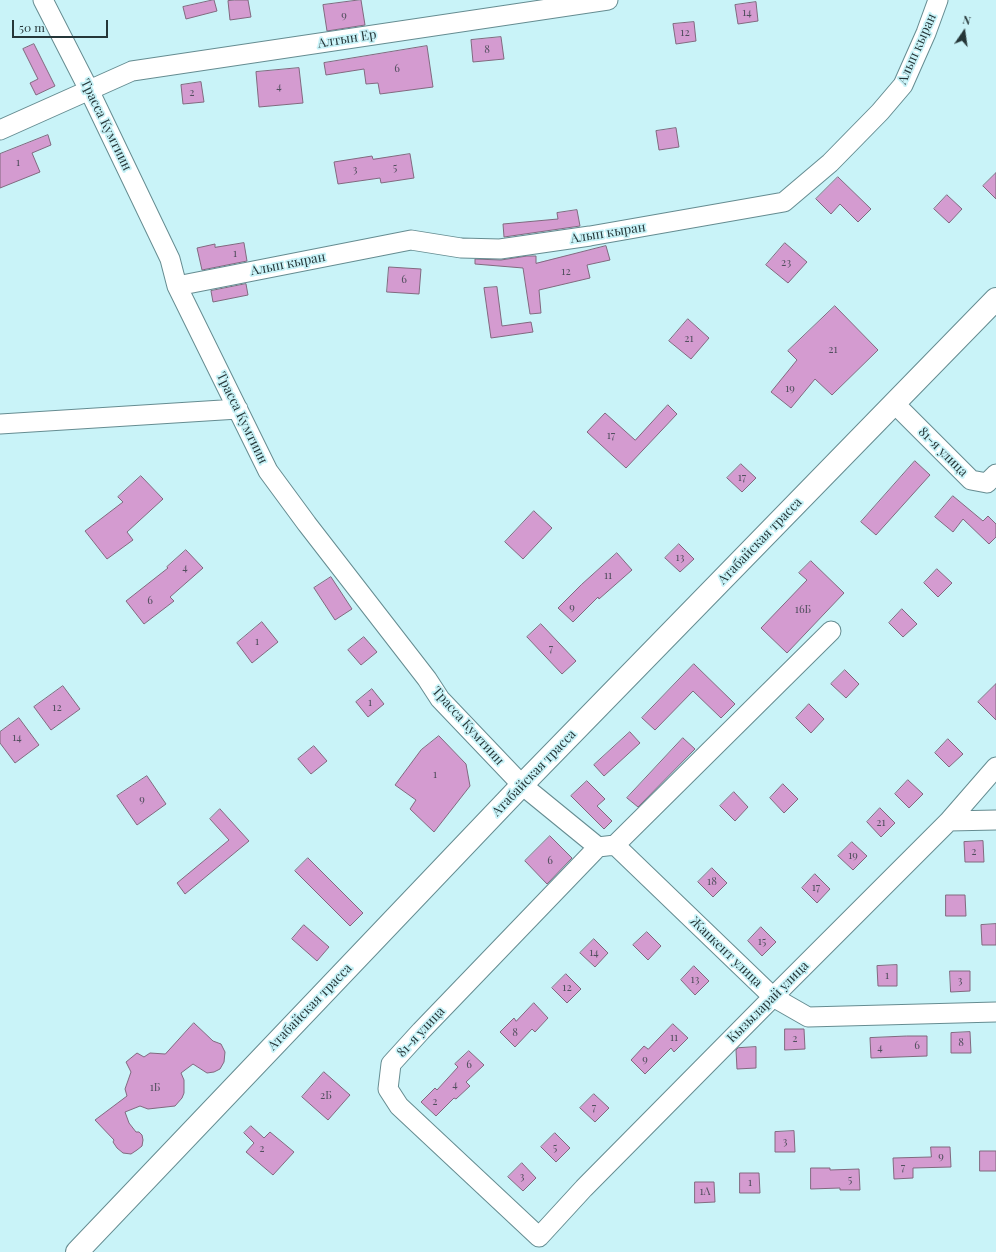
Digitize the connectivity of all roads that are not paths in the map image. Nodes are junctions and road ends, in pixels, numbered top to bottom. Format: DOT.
graph roads {
  1 [pos="43,0"];
  2 [pos="608,0"];
  3 [pos="938,0"];
  4 [pos="90,90"];
  5 [pos="0,130"];
  6 [pos="176,286"];
  7 [pos="996,299"];
  8 [pos="894,403"];
  9 [pos="238,409"];
  10 [pos="0,424"];
  11 [pos="996,474"];
  12 [pos="831,631"];
  13 [pos="996,767"];
  14 [pos="522,784"];
  15 [pos="996,820"];
  16 [pos="950,821"];
  17 [pos="606,846"];
  18 [pos="772,997"];
  19 [pos="996,1012"];
  20 [pos="539,1237"];
  21 [pos="77,1252"];
  1 -- 4 [label="street, Трасса Кумтиин"];
  2 -- 4 [label="street, Алтын Ер"];
  3 -- 6 [label="street, Алып кыран"];
  4 -- 5 [label="street, Алтын Ер"];
  4 -- 6 [label="street, Трасса Кумтиин"];
  6 -- 9 [label="street, Трасса Кумтиин"];
  7 -- 8 [label="main road, Атабайская трасса"];
  8 -- 11 [label="street, 81-я улица"];
  8 -- 14 [label="main road, Атабайская трасса"];
  9 -- 10 [label="street"];
  9 -- 14 [label="street, Трасса Кумтиин"];
  12 -- 17 [label="street, 81-я улица"];
  13 -- 16 [label="street, Кызыларай улица"];
  14 -- 17 [label="street, Жанкент улица"];
  14 -- 21 [label="main road, Атабайская трасса"];
  15 -- 16 [label="street"];
  16 -- 18 [label="street, Кызыларай улица"];
  17 -- 18 [label="street, Жанкент улица"];
  17 -- 20 [label="street, 81-я улица"];
  18 -- 19 [label="street, Жанкент улица"];
  18 -- 20 [label="street, Кызыларай улица"];
}
